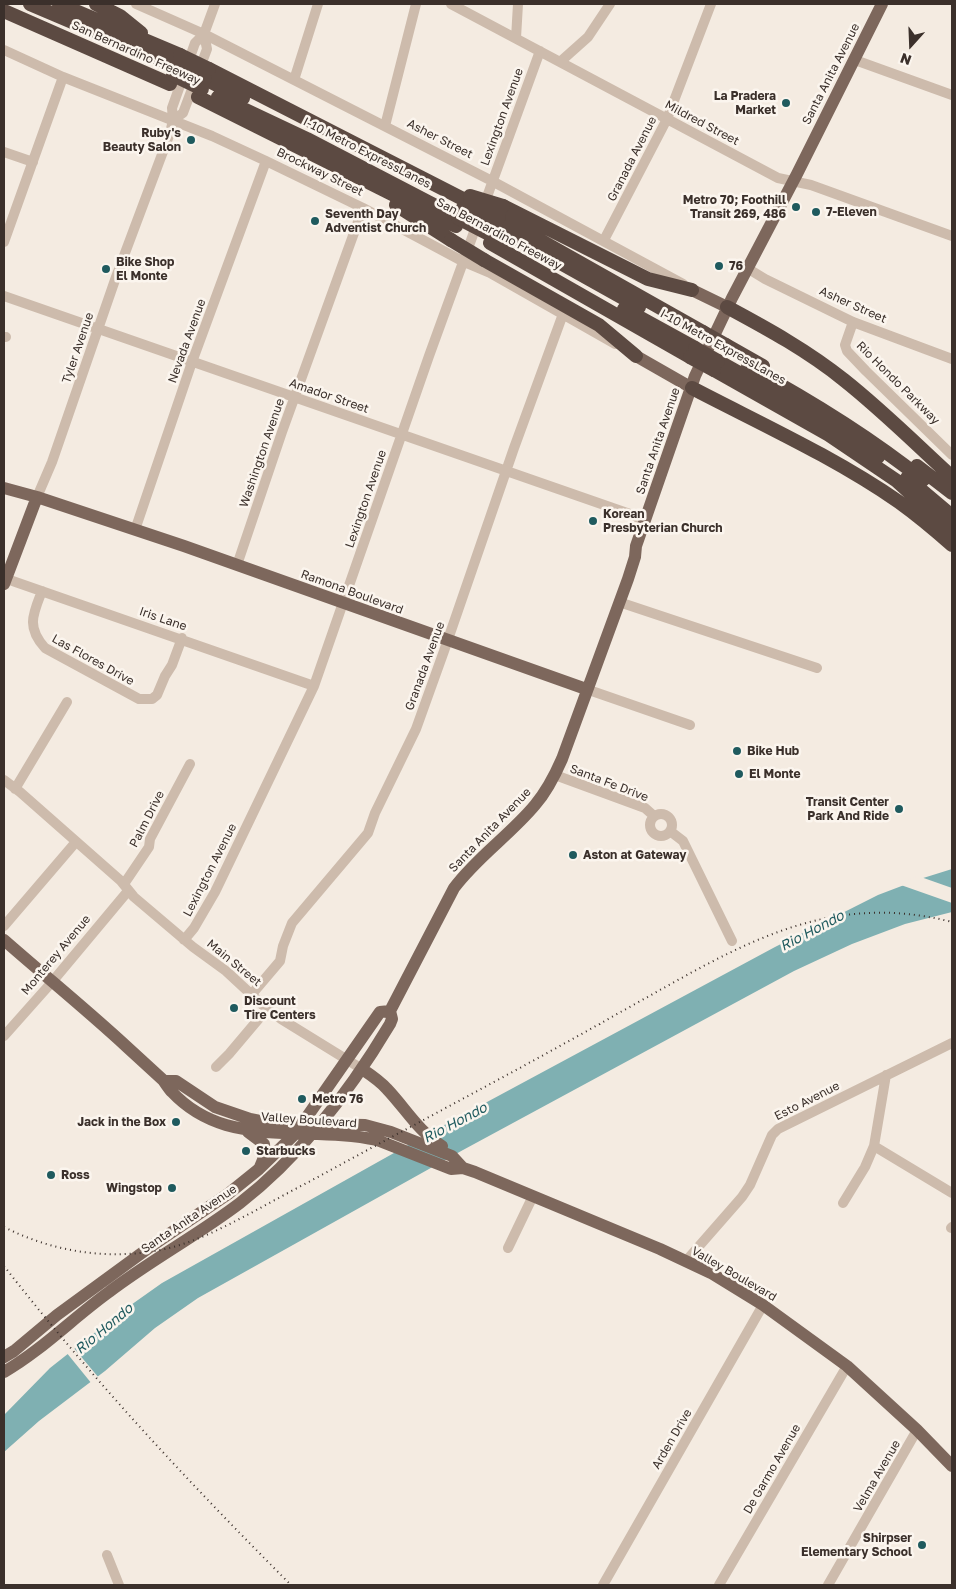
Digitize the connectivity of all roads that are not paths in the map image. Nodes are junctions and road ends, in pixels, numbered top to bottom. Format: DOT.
graph roads {
  1 [pos="7,4"];
  2 [pos="30,4"];
  3 [pos="59,4"];
  4 [pos="96,4"];
  5 [pos="136,4"];
  6 [pos="215,4"];
  7 [pos="318,4"];
  8 [pos="416,4"];
  9 [pos="451,4"];
  10 [pos="518,4"];
  11 [pos="610,4"];
  12 [pos="711,4"];
  13 [pos="882,4"];
  14 [pos="4,11"];
  15 [pos="204,34"];
  16 [pos="516,38"];
  17 [pos="156,44"];
  18 [pos="4,50"];
  19 [pos="540,51"];
  20 [pos="855,60"];
  21 [pos="560,62"];
  22 [pos="175,70"];
  23 [pos="63,76"];
  24 [pos="294,80"];
  25 [pos="204,84"];
  26 [pos="952,95"];
  27 [pos="667,119"];
  28 [pos="173,120"];
  29 [pos="385,126"];
  30 [pos="4,152"];
  31 [pos="266,161"];
  32 [pos="32,162"];
  33 [pos="492,181"];
  34 [pos="793,181"];
  35 [pos="380,189"];
  36 [pos="363,208"];
  37 [pos="461,208"];
  38 [pos="496,226"];
  39 [pos="952,236"];
  40 [pos="604,240"];
  41 [pos="4,242"];
  42 [pos="464,262"];
  43 [pos="747,268"];
  44 [pos="692,290"];
  45 [pos="4,296"];
  46 [pos="727,307"];
  47 [pos="563,314"];
  48 [pos="853,322"];
  49 [pos="99,330"];
  50 [pos="697,344"];
  51 [pos="636,356"];
  52 [pos="720,357"];
  53 [pos="952,358"];
  54 [pos="192,362"];
  55 [pos="692,388"];
  56 [pos="294,397"];
  57 [pos="401,435"];
  58 [pos="952,455"];
  59 [pos="506,470"];
  60 [pos="952,477"];
  61 [pos="4,488"];
  62 [pos="952,493"];
  63 [pos="37,497"];
  64 [pos="952,504"];
  65 [pos="952,516"];
  66 [pos="645,521"];
  67 [pos="135,530"];
  68 [pos="952,531"];
  69 [pos="952,545"];
  70 [pos="238,565"];
  71 [pos="5,580"];
  72 [pos="42,591"];
  73 [pos="344,602"];
  74 [pos="618,602"];
  75 [pos="182,638"];
  76 [pos="448,641"];
  77 [pos="818,668"];
  78 [pos="314,686"];
  79 [pos="586,689"];
  80 [pos="67,702"];
  81 [pos="690,725"];
  82 [pos="190,764"];
  83 [pos="554,775"];
  84 [pos="4,780"];
  85 [pos="15,789"];
  86 [pos="654,816"];
  87 [pos="670,830"];
  88 [pos="75,843"];
  89 [pos="126,887"];
  90 [pos="4,926"];
  91 [pos="4,940"];
  92 [pos="184,940"];
  93 [pos="732,941"];
  94 [pos="52,982"];
  95 [pos="252,994"];
  96 [pos="267,1009"];
  97 [pos="390,1011"];
  98 [pos="4,1036"];
  99 [pos="952,1043"];
  100 [pos="347,1060"];
  101 [pos="216,1067"];
  102 [pos="362,1069"];
  103 [pos="886,1075"];
  104 [pos="164,1081"];
  105 [pos="303,1123"];
  106 [pos="321,1123"];
  107 [pos="244,1129"];
  108 [pos="295,1134"];
  109 [pos="312,1135"];
  110 [pos="874,1146"];
  111 [pos="452,1156"];
  112 [pos="463,1168"];
  113 [pos="259,1169"];
  114 [pos="952,1193"];
  115 [pos="228,1194"];
  116 [pos="533,1196"];
  117 [pos="843,1203"];
  118 [pos="221,1217"];
  119 [pos="508,1248"];
  120 [pos="686,1261"];
  121 [pos="763,1305"];
  122 [pos="4,1357"];
  123 [pos="847,1366"];
  124 [pos="4,1372"];
  125 [pos="917,1430"];
  126 [pos="952,1466"];
  127 [pos="107,1555"];
  128 [pos="119,1585"];
  129 [pos="604,1585"];
  130 [pos="719,1585"];
  131 [pos="828,1585"];
  1 -- 22 [label="highway"];
  2 -- 22 [label="highway"];
  3 -- 17 [label="highway, San Bernardino Freeway"];
  4 -- 17 [label="highway"];
  5 -- 15 [label="street, Asher Street"];
  6 -- 15 [label="street, Tyler Avenue"];
  7 -- 24 [label="street"];
  8 -- 29 [label="street"];
  9 -- 16 [label="street, Mildred Street"];
  10 -- 16 [label="street"];
  11 -- 21 [label="street"];
  12 -- 27 [label="street, Granada Avenue"];
  13 -- 20 [label="main road, Santa Anita Avenue"];
  14 -- 22 [label="highway, San Bernardino Freeway"];
  15 -- 24 [label="street, Asher Street"];
  15 -- 28 [label="street, Tyler Avenue"];
  16 -- 19 [label="street, Mildred Street"];
  17 -- 22 [label="highway, San Bernardino Freeway"];
  18 -- 23 [label="street, Brockway Street"];
  19 -- 21 [label="street, Mildred Street"];
  19 -- 33 [label="street, Lexington Avenue"];
  20 -- 26 [label="street"];
  20 -- 34 [label="main road, Santa Anita Avenue"];
  21 -- 27 [label="street, Mildred Street"];
  22 -- 25 [label="highway, San Bernardino Freeway, bridge"];
  22 -- 25 [label="highway, San Bernardino Freeway"];
  23 -- 28 [label="street, Brockway Street"];
  23 -- 32 [label="street"];
  24 -- 29 [label="street, Asher Street"];
  25 -- 35 [label="highway, San Bernardino Freeway"];
  25 -- 37 [label="highway, San Bernardino Freeway"];
  25 -- 37 [label="highway, I-10 Metro ExpressLanes"];
  27 -- 34 [label="street, Mildred Street"];
  27 -- 40 [label="street, Granada Avenue"];
  28 -- 31 [label="street, Brockway Street"];
  28 -- 49 [label="street, Tyler Avenue"];
  29 -- 33 [label="street, Asher Street"];
  30 -- 32 [label="street"];
  31 -- 36 [label="street, Brockway Street"];
  31 -- 54 [label="street, Nevada Avenue"];
  32 -- 41 [label="street"];
  33 -- 40 [label="street, Asher Street"];
  33 -- 42 [label="street, Lexington Avenue"];
  34 -- 39 [label="street, Mildred Street"];
  34 -- 43 [label="main road, Santa Anita Avenue"];
  35 -- 37 [label="highway, San Bernardino Freeway"];
  35 -- 51 [label="highway, bridge"];
  36 -- 42 [label="street, Brockway Street"];
  36 -- 56 [label="street, Washington Avenue"];
  37 -- 38 [label="highway, San Bernardino Freeway, bridge"];
  37 -- 38 [label="highway, San Bernardino Freeway"];
  38 -- 44 [label="highway"];
  38 -- 50 [label="highway, San Bernardino Freeway"];
  38 -- 50 [label="highway, San Bernardino Freeway"];
  40 -- 44 [label="street, Asher Street"];
  42 -- 47 [label="street, Brockway Street"];
  42 -- 57 [label="street, Lexington Avenue"];
  43 -- 46 [label="main road, Santa Anita Avenue"];
  43 -- 48 [label="street, Asher Street"];
  44 -- 46 [label="main road, Asher Street"];
  45 -- 49 [label="street, Amador Street"];
  46 -- 55 [label="main road, Santa Anita Avenue"];
  46 -- 60 [label="highway"];
  47 -- 51 [label="street, Brockway Street"];
  47 -- 59 [label="street, Granada Avenue"];
  48 -- 53 [label="street, Asher Street"];
  48 -- 58 [label="street, Rio Hondo Parkway"];
  49 -- 54 [label="street, Amador Street"];
  49 -- 63 [label="street, Tyler Avenue"];
  50 -- 52 [label="highway, San Bernardino Freeway, bridge"];
  50 -- 52 [label="highway, San Bernardino Freeway, bridge"];
  51 -- 55 [label="main road, Brockway Street"];
  52 -- 62 [label="highway, San Bernardino Freeway"];
  52 -- 64 [label="highway, I-10 Metro ExpressLanes"];
  52 -- 65 [label="highway, I-10 Metro ExpressLanes"];
  52 -- 68 [label="highway, San Bernardino Freeway"];
  54 -- 56 [label="street, Amador Street"];
  54 -- 67 [label="street, Nevada Avenue"];
  55 -- 66 [label="main road, Santa Anita Avenue"];
  55 -- 69 [label="highway"];
  56 -- 57 [label="street, Amador Street"];
  56 -- 70 [label="street, Washington Avenue"];
  57 -- 59 [label="street, Amador Street"];
  57 -- 73 [label="street, Lexington Avenue"];
  59 -- 66 [label="street, Amador Street"];
  59 -- 76 [label="street, Granada Avenue"];
  61 -- 63 [label="main road, Ramona Boulevard"];
  63 -- 67 [label="main road, Ramona Boulevard"];
  63 -- 71 [label="main road, Tyler Avenue"];
  66 -- 74 [label="main road, Santa Anita Avenue"];
  67 -- 70 [label="main road, Ramona Boulevard"];
  70 -- 73 [label="main road, Ramona Boulevard"];
  71 -- 72 [label="street, Iris Lane"];
  72 -- 75 [label="street, Iris Lane"];
  72 -- 75 [label="street, Las Flores Drive"];
  73 -- 76 [label="main road, Ramona Boulevard"];
  73 -- 78 [label="street, Lexington Avenue"];
  74 -- 77 [label="street"];
  74 -- 79 [label="main road, Santa Anita Avenue"];
  75 -- 78 [label="street, Iris Lane"];
  76 -- 79 [label="main road, Ramona Boulevard"];
  76 -- 95 [label="street, Granada Avenue"];
  78 -- 92 [label="street, Lexington Avenue"];
  79 -- 81 [label="street, Ramona Boulevard"];
  79 -- 83 [label="main road, Santa Anita Avenue"];
  80 -- 85 [label="street"];
  82 -- 89 [label="street, Palm Drive"];
  83 -- 86 [label="street, Santa Fe Drive"];
  83 -- 97 [label="main road, Santa Anita Avenue"];
  84 -- 85 [label="street, Main Street"];
  85 -- 88 [label="street, Main Street"];
  86 -- 87 [label="street"];
  86 -- 87 [label="street"];
  87 -- 93 [label="street"];
  88 -- 89 [label="street, Main Street"];
  88 -- 90 [label="street"];
  89 -- 92 [label="street, Main Street"];
  89 -- 94 [label="street, Monterey Avenue"];
  91 -- 94 [label="main road, Valley Boulevard"];
  92 -- 95 [label="street, Main Street"];
  94 -- 98 [label="street, Monterey Avenue"];
  94 -- 104 [label="main road, Valley Boulevard"];
  95 -- 96 [label="street, Main Street"];
  96 -- 100 [label="street, Main Street"];
  96 -- 101 [label="street"];
  97 -- 100 [label="main road, Santa Anita Avenue"];
  97 -- 102 [label="main road, Santa Anita Avenue"];
  99 -- 103 [label="street"];
  100 -- 102 [label="street, Main Street"];
  100 -- 105 [label="main road, Santa Anita Avenue"];
  102 -- 106 [label="main road, Santa Anita Avenue"];
  102 -- 111 [label="main road, Main Street"];
  103 -- 110 [label="street"];
  103 -- 120 [label="street, Esto Avenue"];
  104 -- 105 [label="main road, Valley Boulevard"];
  104 -- 107 [label="main road, Valley Boulevard"];
  105 -- 106 [label="main road, Valley Boulevard"];
  105 -- 108 [label="main road, Santa Anita Avenue"];
  106 -- 109 [label="main road, Santa Anita Avenue"];
  106 -- 111 [label="main road, Valley Boulevard"];
  107 -- 108 [label="main road, Valley Boulevard"];
  107 -- 113 [label="main road"];
  108 -- 109 [label="main road, Valley Boulevard"];
  108 -- 113 [label="main road, Santa Anita Avenue"];
  109 -- 112 [label="main road, Valley Boulevard"];
  109 -- 118 [label="main road, Santa Anita Avenue"];
  110 -- 114 [label="street"];
  110 -- 117 [label="street"];
  111 -- 112 [label="main road, Valley Boulevard"];
  112 -- 116 [label="main road, Valley Boulevard"];
  113 -- 115 [label="main road, Santa Anita Avenue"];
  115 -- 118 [label="main road"];
  115 -- 122 [label="main road, Santa Anita Avenue"];
  116 -- 119 [label="street"];
  116 -- 120 [label="main road, Valley Boulevard"];
  118 -- 124 [label="main road, Santa Anita Avenue"];
  120 -- 121 [label="main road, Valley Boulevard"];
  121 -- 123 [label="main road, Valley Boulevard"];
  121 -- 129 [label="street, Arden Drive"];
  123 -- 125 [label="main road, Valley Boulevard"];
  123 -- 130 [label="street, De Garmo Avenue"];
  125 -- 126 [label="main road, Valley Boulevard"];
  125 -- 131 [label="street, Velma Avenue"];
  127 -- 128 [label="street"];
}
